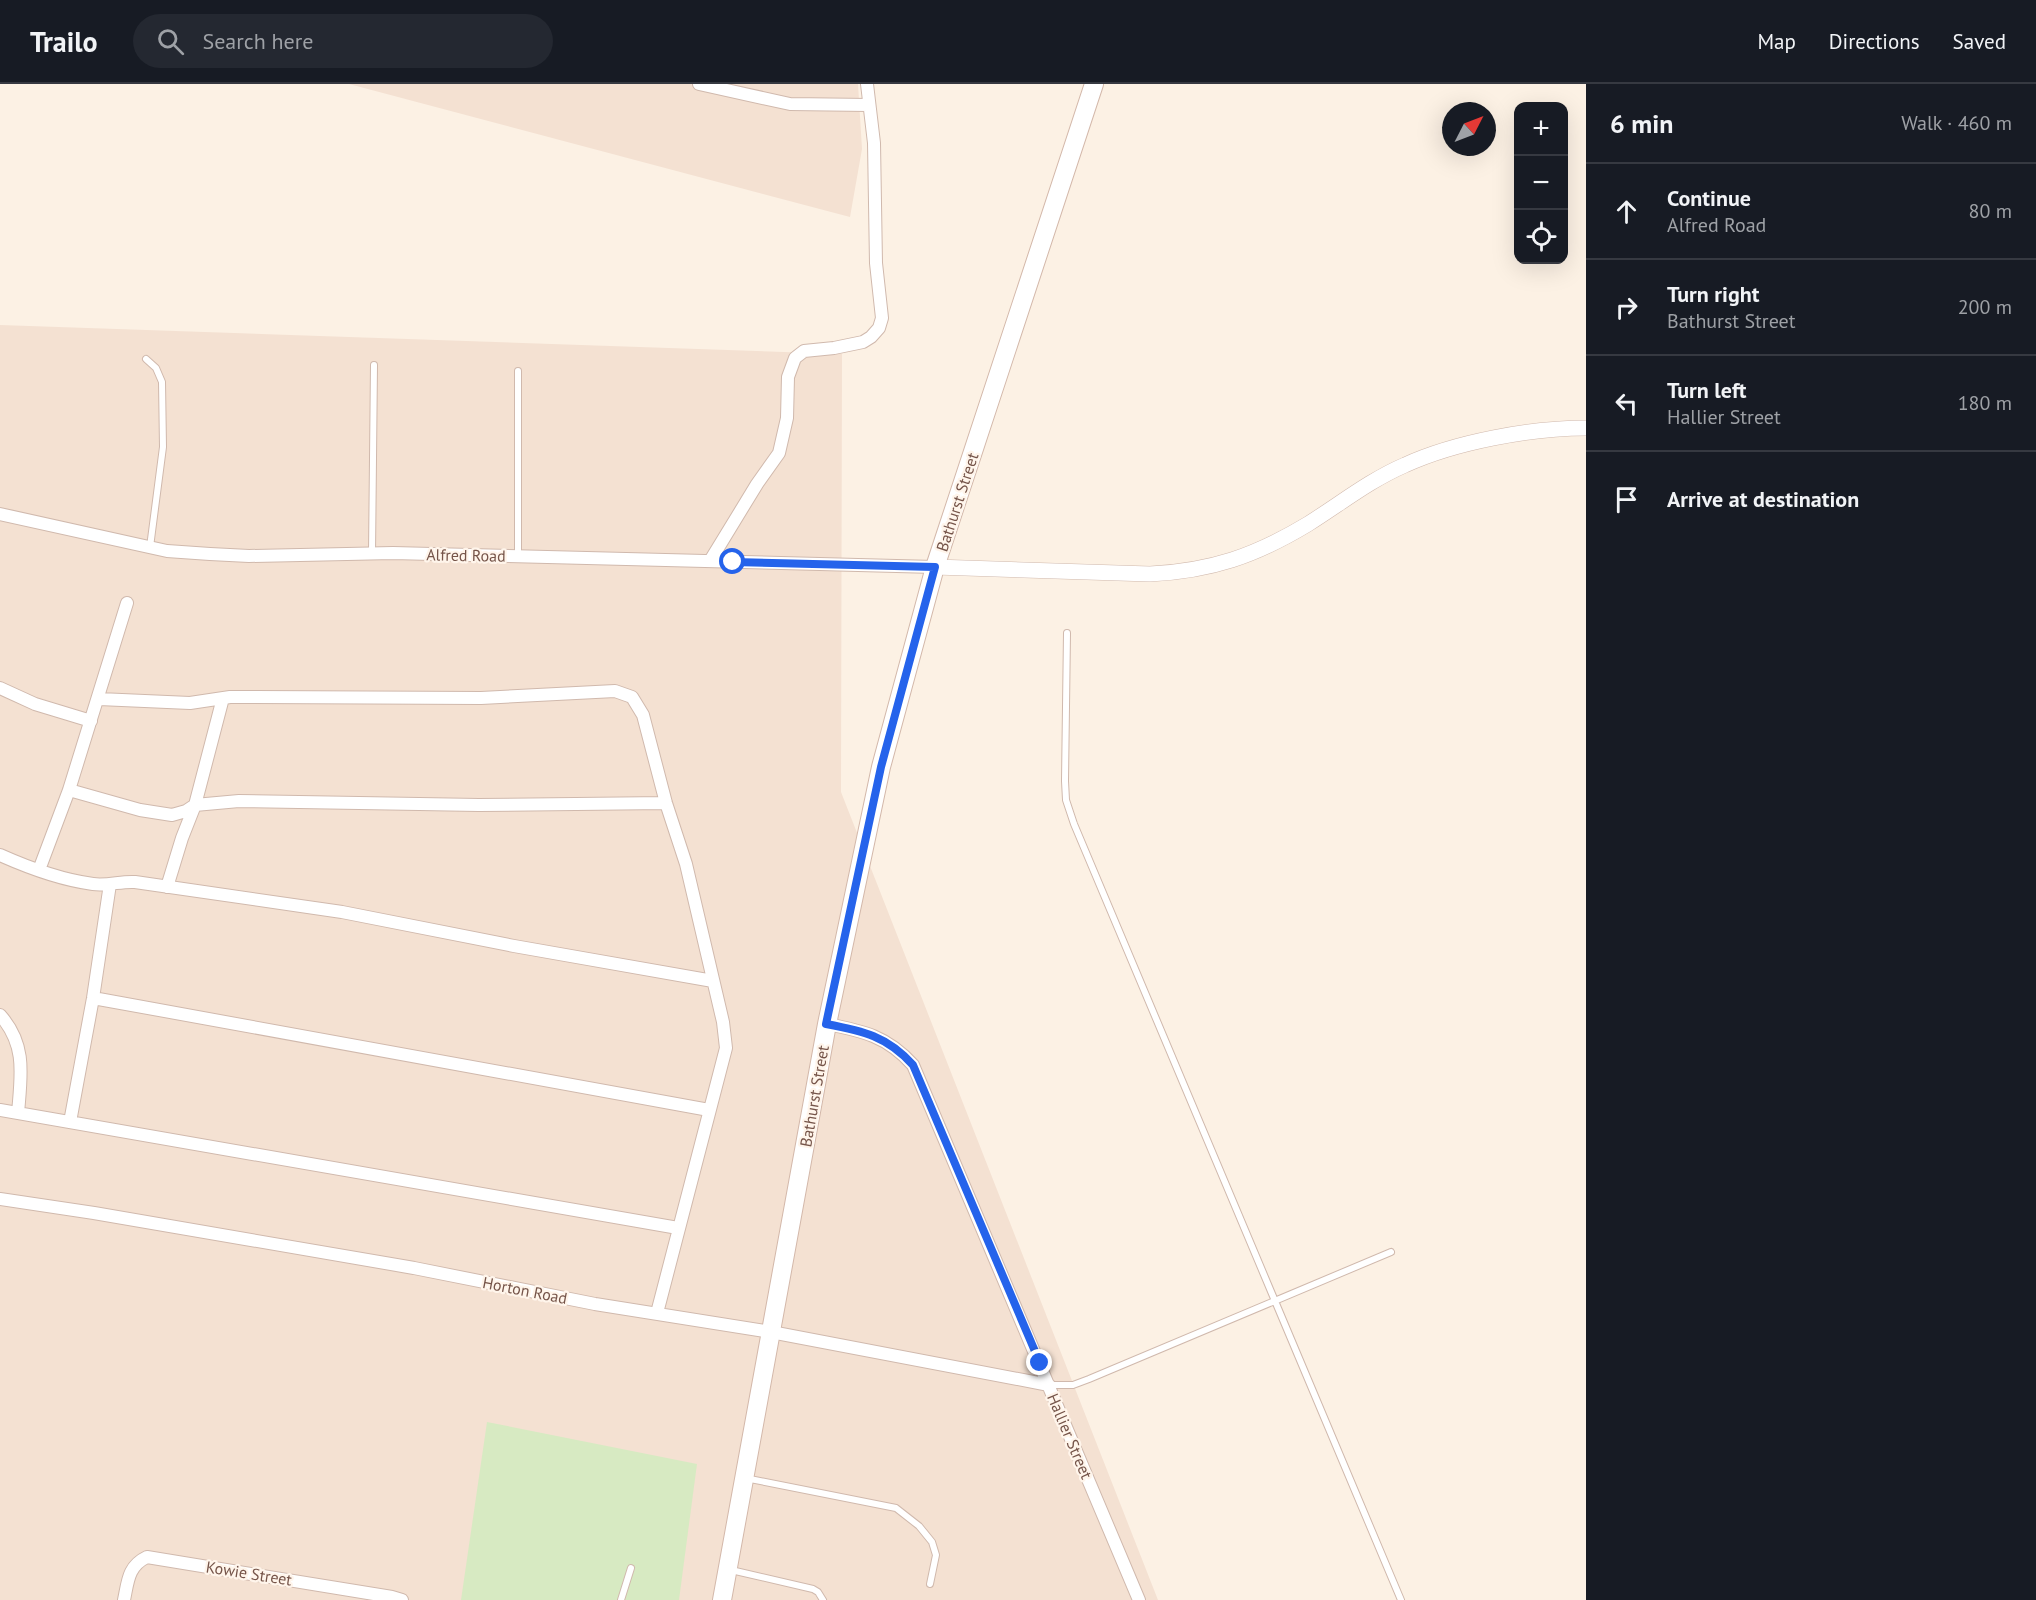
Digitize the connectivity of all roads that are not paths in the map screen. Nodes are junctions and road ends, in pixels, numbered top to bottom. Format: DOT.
graph roads {
  1 [pos="699,84"];
  2 [pos="867,84"];
  3 [pos="1094,84"];
  4 [pos="869,105"];
  5 [pos="146,359"];
  6 [pos="374,365"];
  7 [pos="518,371"];
  8 [pos="1586,428"];
  9 [pos="0,514"];
  10 [pos="150,547"];
  11 [pos="372,553"];
  12 [pos="518,556"];
  13 [pos="710,561"];
  14 [pos="935,567"];
  15 [pos="127,603"];
  16 [pos="1067,633"];
  17 [pos="0,688"];
  18 [pos="223,698"];
  19 [pos="99,699"];
  20 [pos="91,721"];
  21 [pos="69,790"];
  22 [pos="666,803"];
  23 [pos="195,805"];
  24 [pos="0,855"];
  25 [pos="39,870"];
  26 [pos="110,884"];
  27 [pos="167,887"];
  28 [pos="713,981"];
  29 [pos="93,998"];
  30 [pos="0,1015"];
  31 [pos="826,1024"];
  32 [pos="0,1110"];
  33 [pos="709,1110"];
  34 [pos="18,1113"];
  35 [pos="70,1122"];
  36 [pos="0,1199"];
  37 [pos="678,1228"];
  38 [pos="1391,1252"];
  39 [pos="1276,1301"];
  40 [pos="657,1313"];
  41 [pos="771,1332"];
  42 [pos="1049,1385"];
  43 [pos="744,1478"];
  44 [pos="631,1568"];
  45 [pos="728,1569"];
  46 [pos="930,1584"];
  47 [pos="124,1600"];
  48 [pos="402,1600"];
  49 [pos="621,1600"];
  50 [pos="722,1600"];
  51 [pos="823,1600"];
  52 [pos="1139,1600"];
  53 [pos="1401,1600"];
  1 -- 4 [label="street"];
  2 -- 4 [label="street"];
  3 -- 14 [label="main road, Bathurst Street"];
  4 -- 13 [label="street"];
  5 -- 10 [label="lane"];
  6 -- 11 [label="lane"];
  7 -- 12 [label="lane"];
  8 -- 14 [label="street"];
  9 -- 10 [label="street, Alfred Road"];
  10 -- 11 [label="street, Alfred Road"];
  11 -- 12 [label="street, Alfred Road"];
  12 -- 13 [label="street, Alfred Road"];
  13 -- 14 [label="street, Alfred Road"];
  14 -- 31 [label="main road, Bathurst Street"];
  15 -- 19 [label="street"];
  16 -- 39 [label="lane"];
  17 -- 20 [label="street"];
  18 -- 19 [label="street"];
  18 -- 22 [label="street"];
  18 -- 23 [label="street"];
  19 -- 20 [label="street"];
  20 -- 21 [label="street"];
  21 -- 23 [label="street"];
  21 -- 25 [label="street"];
  22 -- 23 [label="street"];
  22 -- 28 [label="street"];
  23 -- 27 [label="street"];
  24 -- 25 [label="street"];
  25 -- 26 [label="street"];
  26 -- 27 [label="street"];
  26 -- 29 [label="street"];
  27 -- 28 [label="street"];
  28 -- 33 [label="street"];
  29 -- 33 [label="street"];
  29 -- 35 [label="street"];
  30 -- 34 [label="street"];
  31 -- 41 [label="main road, Bathurst Street"];
  31 -- 42 [label="street, Hallier Street"];
  32 -- 34 [label="street"];
  33 -- 37 [label="street"];
  34 -- 35 [label="street"];
  35 -- 37 [label="street"];
  36 -- 40 [label="street, Horton Road"];
  37 -- 40 [label="street"];
  38 -- 39 [label="lane"];
  39 -- 42 [label="lane"];
  39 -- 53 [label="lane"];
  40 -- 41 [label="street, Horton Road"];
  41 -- 42 [label="street, Horton Road"];
  41 -- 43 [label="main road, Bathurst Street"];
  42 -- 52 [label="street, Hallier Street"];
  43 -- 45 [label="main road, Bathurst Street"];
  43 -- 46 [label="lane"];
  44 -- 49 [label="lane"];
  45 -- 50 [label="main road, Bathurst Street"];
  45 -- 51 [label="lane"];
  47 -- 48 [label="street, Kowie Street"];
}
